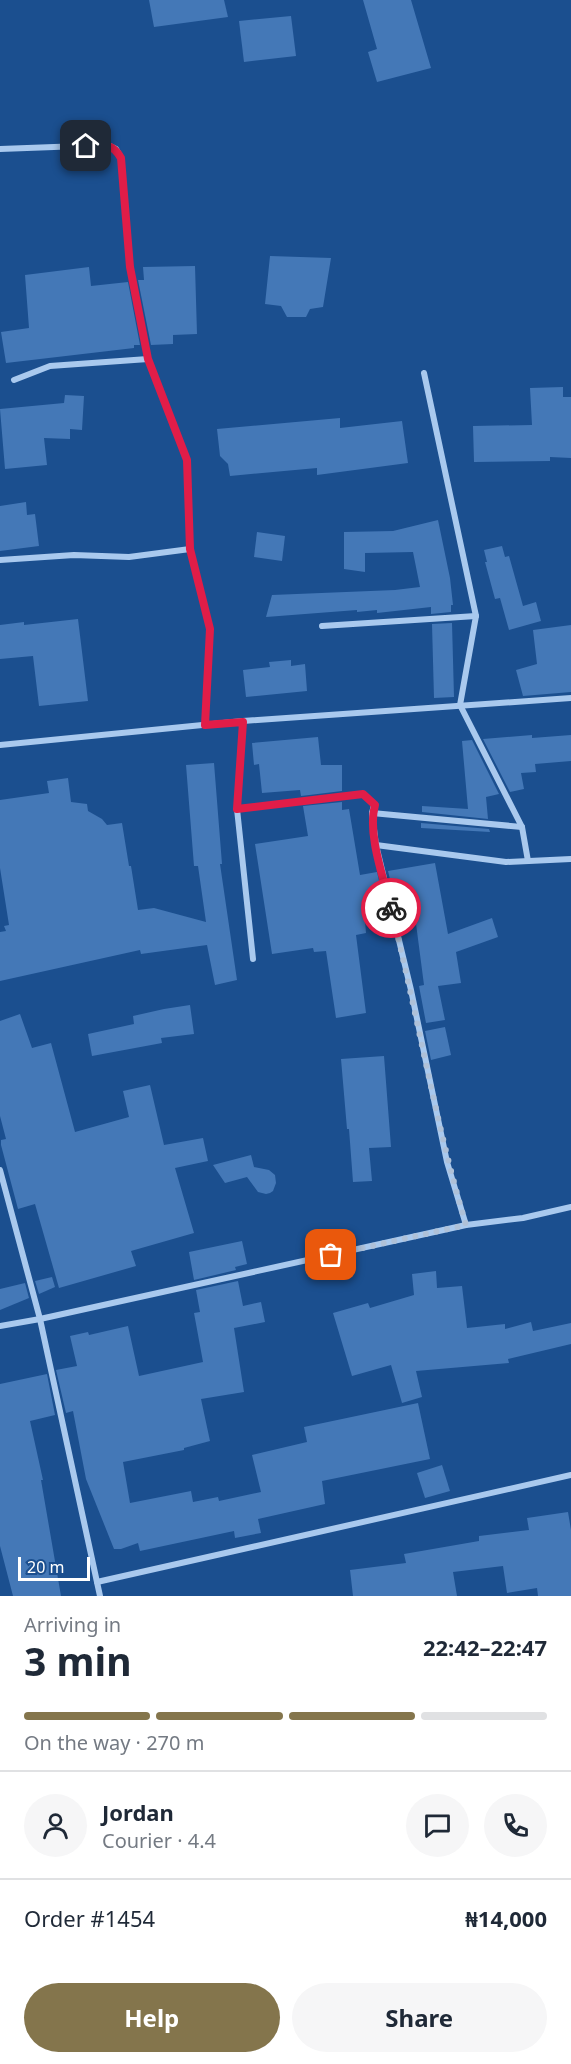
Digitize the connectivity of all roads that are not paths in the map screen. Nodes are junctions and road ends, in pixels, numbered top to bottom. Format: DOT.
graph roads {
  1 [pos="0,149"];
  2 [pos="148,359"];
  3 [pos="424,373"];
  4 [pos="14,380"];
  5 [pos="190,549"];
  6 [pos="0,560"];
  7 [pos="476,616"];
  8 [pos="322,626"];
  9 [pos="571,698"];
  10 [pos="460,705"];
  11 [pos="243,722"];
  12 [pos="205,725"];
  13 [pos="0,746"];
  14 [pos="237,809"];
  15 [pos="372,813"];
  16 [pos="522,827"];
  17 [pos="376,845"];
  18 [pos="571,859"];
  19 [pos="528,861"];
  20 [pos="253,959"];
  21 [pos="0,1170"];
  22 [pos="571,1208"];
  23 [pos="466,1225"];
  24 [pos="40,1319"];
  25 [pos="0,1326"];
  26 [pos="571,1475"];
  27 [pos="97,1582"];
  28 [pos="100,1596"];
  1 -- 2 [label="street"];
  2 -- 4 [label="street"];
  2 -- 5 [label="street"];
  3 -- 7 [label="street"];
  5 -- 6 [label="street"];
  5 -- 12 [label="street"];
  7 -- 8 [label="street"];
  7 -- 10 [label="street"];
  9 -- 10 [label="street"];
  10 -- 11 [label="street"];
  10 -- 16 [label="street"];
  11 -- 12 [label="street"];
  11 -- 14 [label="street"];
  12 -- 13 [label="street"];
  14 -- 15 [label="street"];
  14 -- 20 [label="street"];
  15 -- 16 [label="street"];
  15 -- 17 [label="street"];
  16 -- 19 [label="street"];
  17 -- 19 [label="street"];
  17 -- 23 [label="street"];
  18 -- 19 [label="street"];
  21 -- 24 [label="street"];
  22 -- 23 [label="street"];
  23 -- 24 [label="street"];
  24 -- 25 [label="street"];
  24 -- 27 [label="street"];
  26 -- 27 [label="street"];
  27 -- 28 [label="street"];
}
